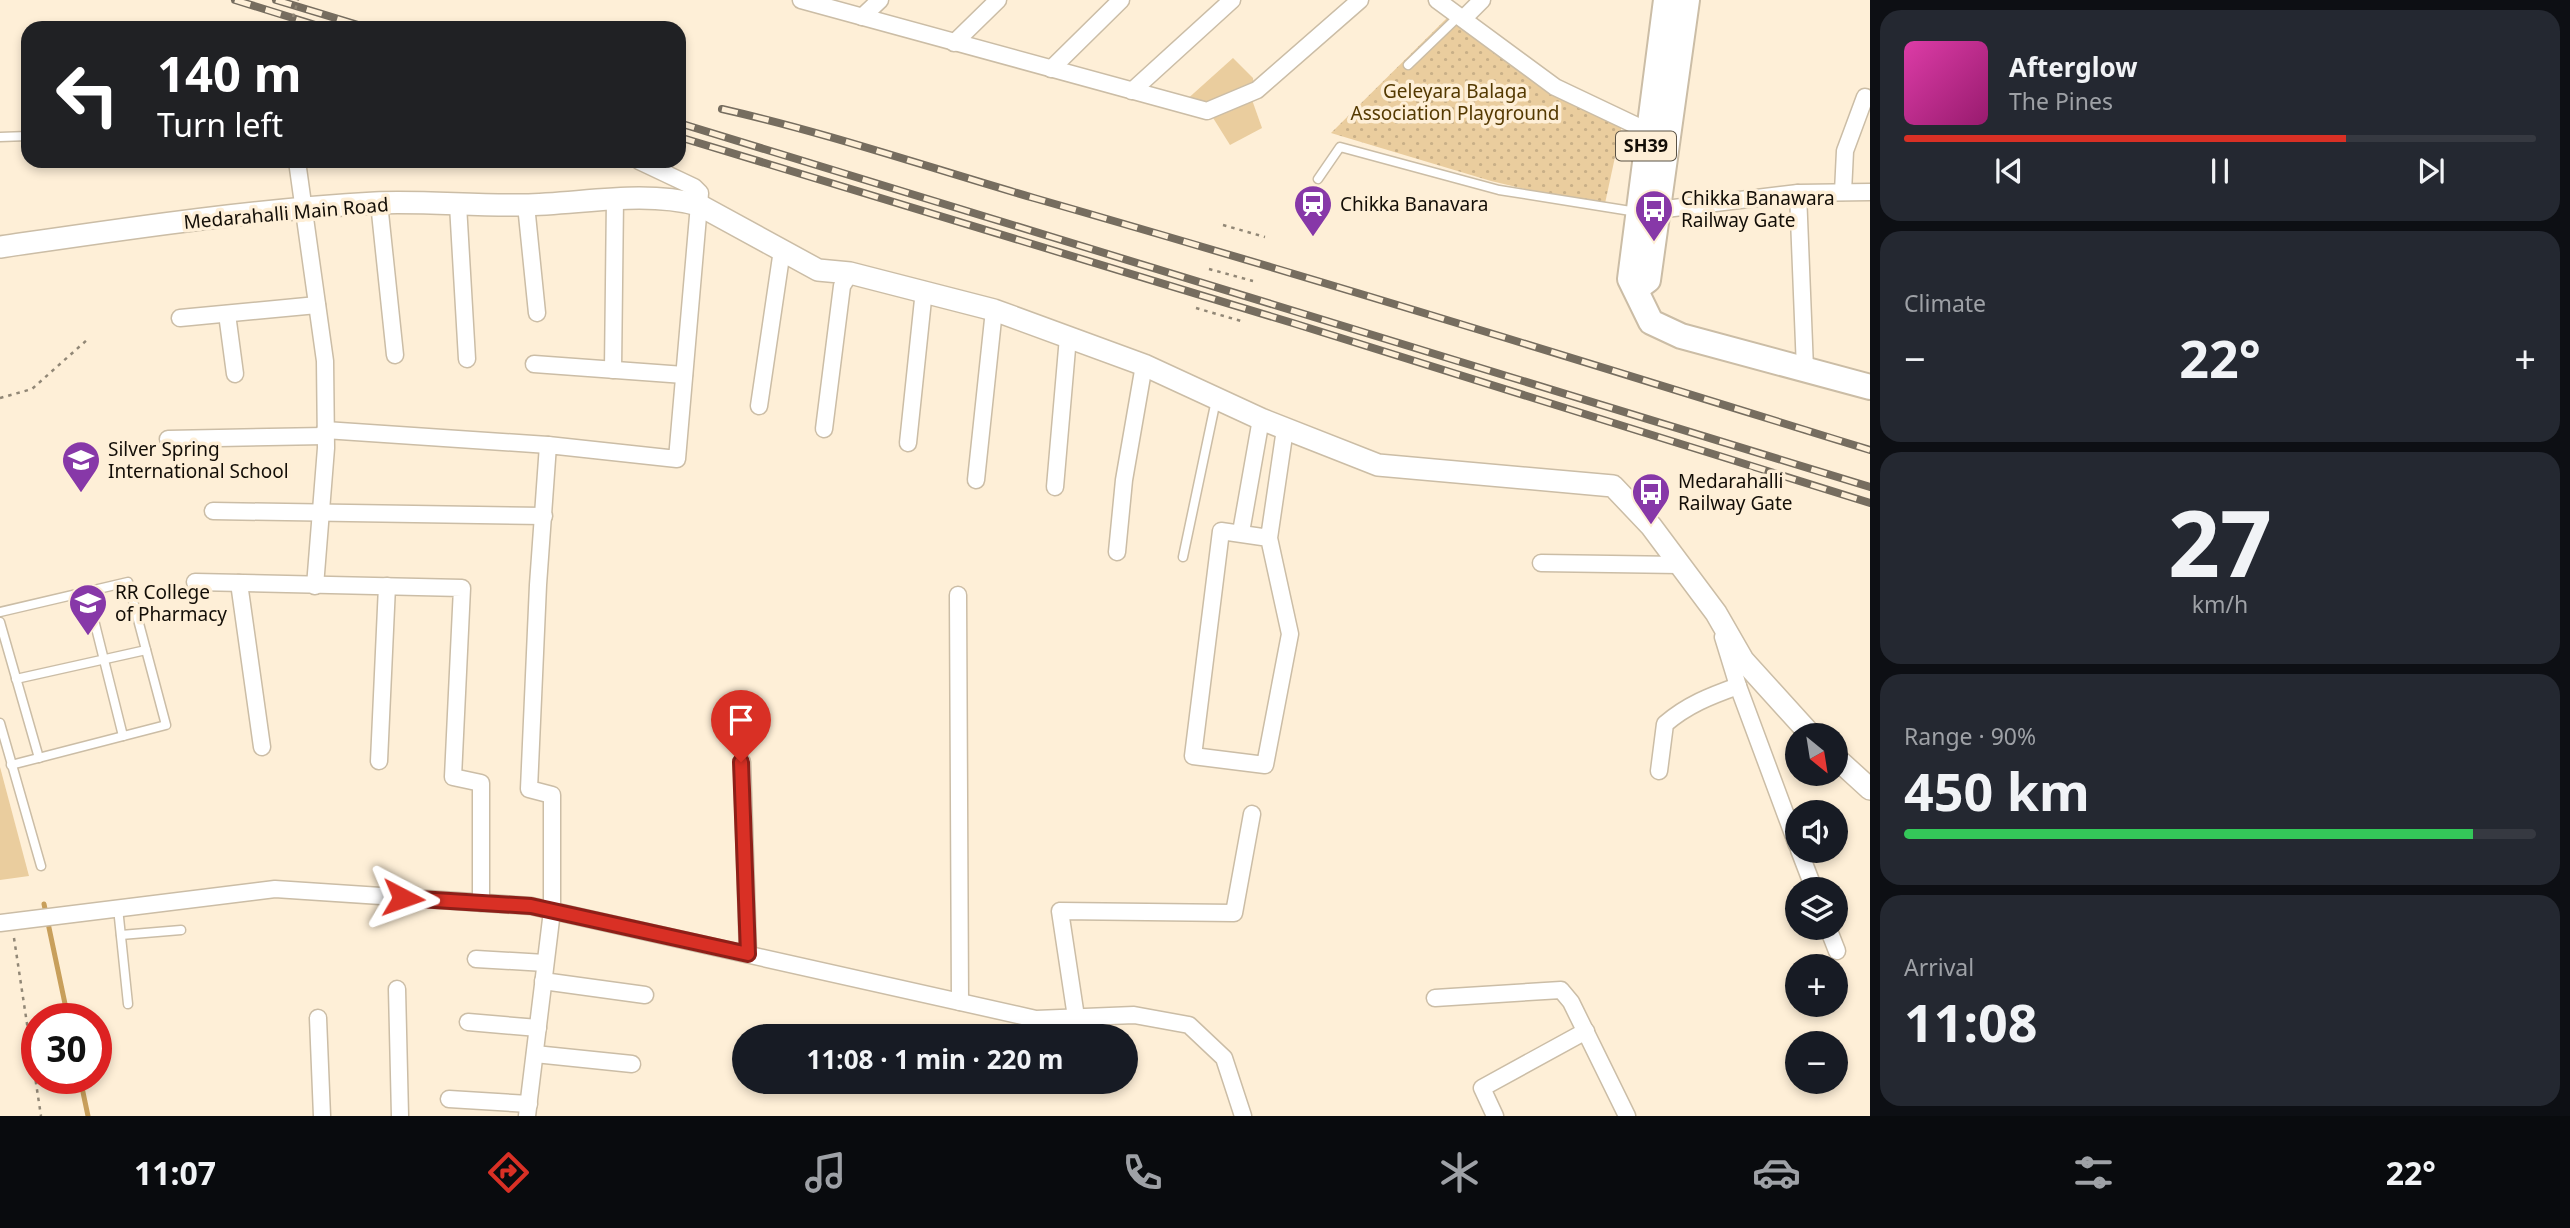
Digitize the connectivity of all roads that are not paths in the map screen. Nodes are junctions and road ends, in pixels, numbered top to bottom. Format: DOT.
graph roads {
  1 [pos="801,0"];
  2 [pos="880,0"];
  3 [pos="998,0"];
  4 [pos="1121,0"];
  5 [pos="1232,0"];
  6 [pos="1360,0"];
  7 [pos="1437,0"];
  8 [pos="1482,0"];
  9 [pos="1666,0"];
  10 [pos="1687,0"];
  11 [pos="862,17"];
  12 [pos="1462,17"];
  13 [pos="954,43"];
  14 [pos="1408,65"];
  15 [pos="1051,69"];
  16 [pos="1132,91"];
  17 [pos="1865,97"];
  18 [pos="21,136"];
  19 [pos="1657,136"];
  20 [pos="0,137"];
  21 [pos="298,168"];
  22 [pos="654,168"];
  23 [pos="1318,179"];
  24 [pos="1843,192"];
  25 [pos="1870,192"];
  26 [pos="1798,193"];
  27 [pos="615,198"];
  28 [pos="379,203"];
  29 [pos="458,205"];
  30 [pos="526,205"];
  31 [pos="699,205"];
  32 [pos="303,208"];
  33 [pos="1647,211"];
  34 [pos="0,247"];
  35 [pos="782,250"];
  36 [pos="850,273"];
  37 [pos="923,290"];
  38 [pos="317,305"];
  39 [pos="994,310"];
  40 [pos="227,313"];
  41 [pos="537,313"];
  42 [pos="180,318"];
  43 [pos="1068,337"];
  44 [pos="395,355"];
  45 [pos="467,359"];
  46 [pos="534,364"];
  47 [pos="1144,365"];
  48 [pos="1805,369"];
  49 [pos="613,370"];
  50 [pos="235,374"];
  51 [pos="684,375"];
  52 [pos="1870,387"];
  53 [pos="1217,397"];
  54 [pos="759,406"];
  55 [pos="1261,419"];
  56 [pos="824,429"];
  57 [pos="1285,429"];
  58 [pos="325,433"];
  59 [pos="168,439"];
  60 [pos="908,443"];
  61 [pos="548,445"];
  62 [pos="976,480"];
  63 [pos="1055,487"];
  64 [pos="213,512"];
  65 [pos="321,513"];
  66 [pos="544,516"];
  67 [pos="1241,532"];
  68 [pos="1269,538"];
  69 [pos="1117,552"];
  70 [pos="1182,557"];
  71 [pos="1541,563"];
  72 [pos="1680,565"];
  73 [pos="195,582"];
  74 [pos="239,583"];
  75 [pos="315,586"];
  76 [pos="387,586"];
  77 [pos="87,592"];
  78 [pos="958,595"];
  79 [pos="0,612"];
  80 [pos="1716,613"];
  81 [pos="0,622"];
  82 [pos="146,650"];
  83 [pos="104,660"];
  84 [pos="16,679"];
  85 [pos="1738,686"];
  86 [pos="0,723"];
  87 [pos="1800,723"];
  88 [pos="123,736"];
  89 [pos="262,747"];
  90 [pos="39,758"];
  91 [pos="379,761"];
  92 [pos="741,762"];
  93 [pos="11,765"];
  94 [pos="1848,769"];
  95 [pos="1658,771"];
  96 [pos="1870,789"];
  97 [pos="1785,813"];
  98 [pos="1252,814"];
  99 [pos="41,866"];
  100 [pos="481,903"];
  101 [pos="118,908"];
  102 [pos="552,911"];
  103 [pos="6,922"];
  104 [pos="181,930"];
  105 [pos="121,934"];
  106 [pos="1833,940"];
  107 [pos="1837,951"];
  108 [pos="748,954"];
  109 [pos="477,959"];
  110 [pos="545,963"];
  111 [pos="543,981"];
  112 [pos="397,989"];
  113 [pos="645,995"];
  114 [pos="1435,998"];
  115 [pos="960,1002"];
  116 [pos="128,1004"];
  117 [pos="1076,1017"];
  118 [pos="318,1018"];
  119 [pos="468,1022"];
  120 [pos="538,1028"];
  121 [pos="1586,1031"];
  122 [pos="534,1054"];
  123 [pos="632,1064"];
  124 [pos="449,1100"];
  125 [pos="528,1110"];
  126 [pos="322,1116"];
  127 [pos="400,1116"];
  128 [pos="1242,1116"];
  129 [pos="1495,1116"];
  130 [pos="1627,1116"];
  1 -- 11 [label="street"];
  2 -- 11 [label="street"];
  3 -- 13 [label="street"];
  4 -- 15 [label="street"];
  5 -- 16 [label="street"];
  6 -- 16 [label="street"];
  7 -- 12 [label="street"];
  8 -- 12 [label="street"];
  9 -- 19 [label="main road, SH39"];
  10 -- 19 [label="main road"];
  11 -- 13 [label="street"];
  12 -- 14 [label="lane"];
  12 -- 19 [label="street"];
  13 -- 15 [label="street"];
  15 -- 16 [label="street"];
  17 -- 24 [label="street"];
  18 -- 20 [label="lane"];
  19 -- 33 [label="main road, SH39"];
  21 -- 32 [label="street"];
  22 -- 31 [label="street"];
  23 -- 33 [label="lane"];
  24 -- 25 [label="street"];
  24 -- 26 [label="street"];
  26 -- 33 [label="street"];
  26 -- 48 [label="street"];
  27 -- 30 [label="street, Medarahalli Main Road"];
  27 -- 31 [label="street, Medarahalli Main Road"];
  27 -- 49 [label="street"];
  28 -- 29 [label="street, Medarahalli Main Road"];
  28 -- 32 [label="street, Medarahalli Main Road"];
  28 -- 44 [label="street"];
  29 -- 30 [label="street, Medarahalli Main Road"];
  29 -- 45 [label="street"];
  30 -- 41 [label="street"];
  31 -- 35 [label="street"];
  31 -- 51 [label="street"];
  32 -- 34 [label="street, Medarahalli Main Road"];
  32 -- 38 [label="street"];
  33 -- 48 [label="main road, SH39"];
  35 -- 36 [label="street"];
  35 -- 54 [label="street"];
  36 -- 37 [label="street"];
  36 -- 56 [label="street"];
  37 -- 39 [label="street"];
  37 -- 60 [label="street"];
  38 -- 40 [label="street"];
  38 -- 58 [label="street"];
  39 -- 43 [label="street"];
  39 -- 62 [label="street"];
  40 -- 42 [label="street"];
  40 -- 50 [label="street"];
  43 -- 47 [label="street"];
  43 -- 63 [label="street"];
  46 -- 49 [label="street"];
  47 -- 53 [label="street"];
  47 -- 69 [label="street"];
  48 -- 52 [label="main road, SH39"];
  49 -- 51 [label="street"];
  51 -- 61 [label="street"];
  53 -- 55 [label="street"];
  53 -- 70 [label="lane"];
  55 -- 57 [label="street"];
  55 -- 67 [label="street"];
  57 -- 68 [label="street"];
  57 -- 72 [label="street"];
  58 -- 59 [label="street"];
  58 -- 61 [label="street"];
  58 -- 65 [label="street"];
  61 -- 66 [label="street"];
  64 -- 65 [label="street"];
  65 -- 66 [label="street"];
  65 -- 75 [label="street"];
  66 -- 102 [label="street"];
  67 -- 68 [label="street"];
  67 -- 68 [label="street"];
  71 -- 72 [label="street"];
  72 -- 80 [label="street"];
  73 -- 74 [label="street"];
  74 -- 75 [label="street"];
  74 -- 89 [label="street"];
  75 -- 76 [label="street"];
  76 -- 91 [label="street"];
  76 -- 100 [label="street"];
  77 -- 79 [label="lane"];
  77 -- 82 [label="lane"];
  77 -- 83 [label="lane"];
  78 -- 115 [label="street"];
  80 -- 85 [label="street"];
  80 -- 87 [label="street"];
  81 -- 84 [label="lane"];
  82 -- 83 [label="lane"];
  82 -- 88 [label="lane"];
  83 -- 84 [label="lane"];
  83 -- 88 [label="lane"];
  84 -- 90 [label="lane"];
  85 -- 95 [label="street"];
  85 -- 97 [label="street"];
  86 -- 93 [label="lane"];
  88 -- 90 [label="lane"];
  90 -- 93 [label="lane"];
  92 -- 108 [label="street"];
  93 -- 99 [label="lane"];
  94 -- 96 [label="street"];
  98 -- 117 [label="street"];
  100 -- 101 [label="street"];
  100 -- 102 [label="street"];
  101 -- 103 [label="street"];
  101 -- 105 [label="lane"];
  102 -- 108 [label="street"];
  102 -- 110 [label="street"];
  104 -- 105 [label="lane"];
  105 -- 116 [label="lane"];
  106 -- 107 [label="street"];
  108 -- 115 [label="street"];
  109 -- 110 [label="street"];
  110 -- 111 [label="street"];
  111 -- 113 [label="street"];
  111 -- 120 [label="street"];
  112 -- 127 [label="street"];
  114 -- 121 [label="street"];
  115 -- 117 [label="street"];
  117 -- 128 [label="street"];
  118 -- 126 [label="street"];
  119 -- 120 [label="street"];
  120 -- 122 [label="street"];
  121 -- 129 [label="street"];
  121 -- 130 [label="street"];
  122 -- 123 [label="street"];
  122 -- 125 [label="street"];
  124 -- 125 [label="street"];
}
